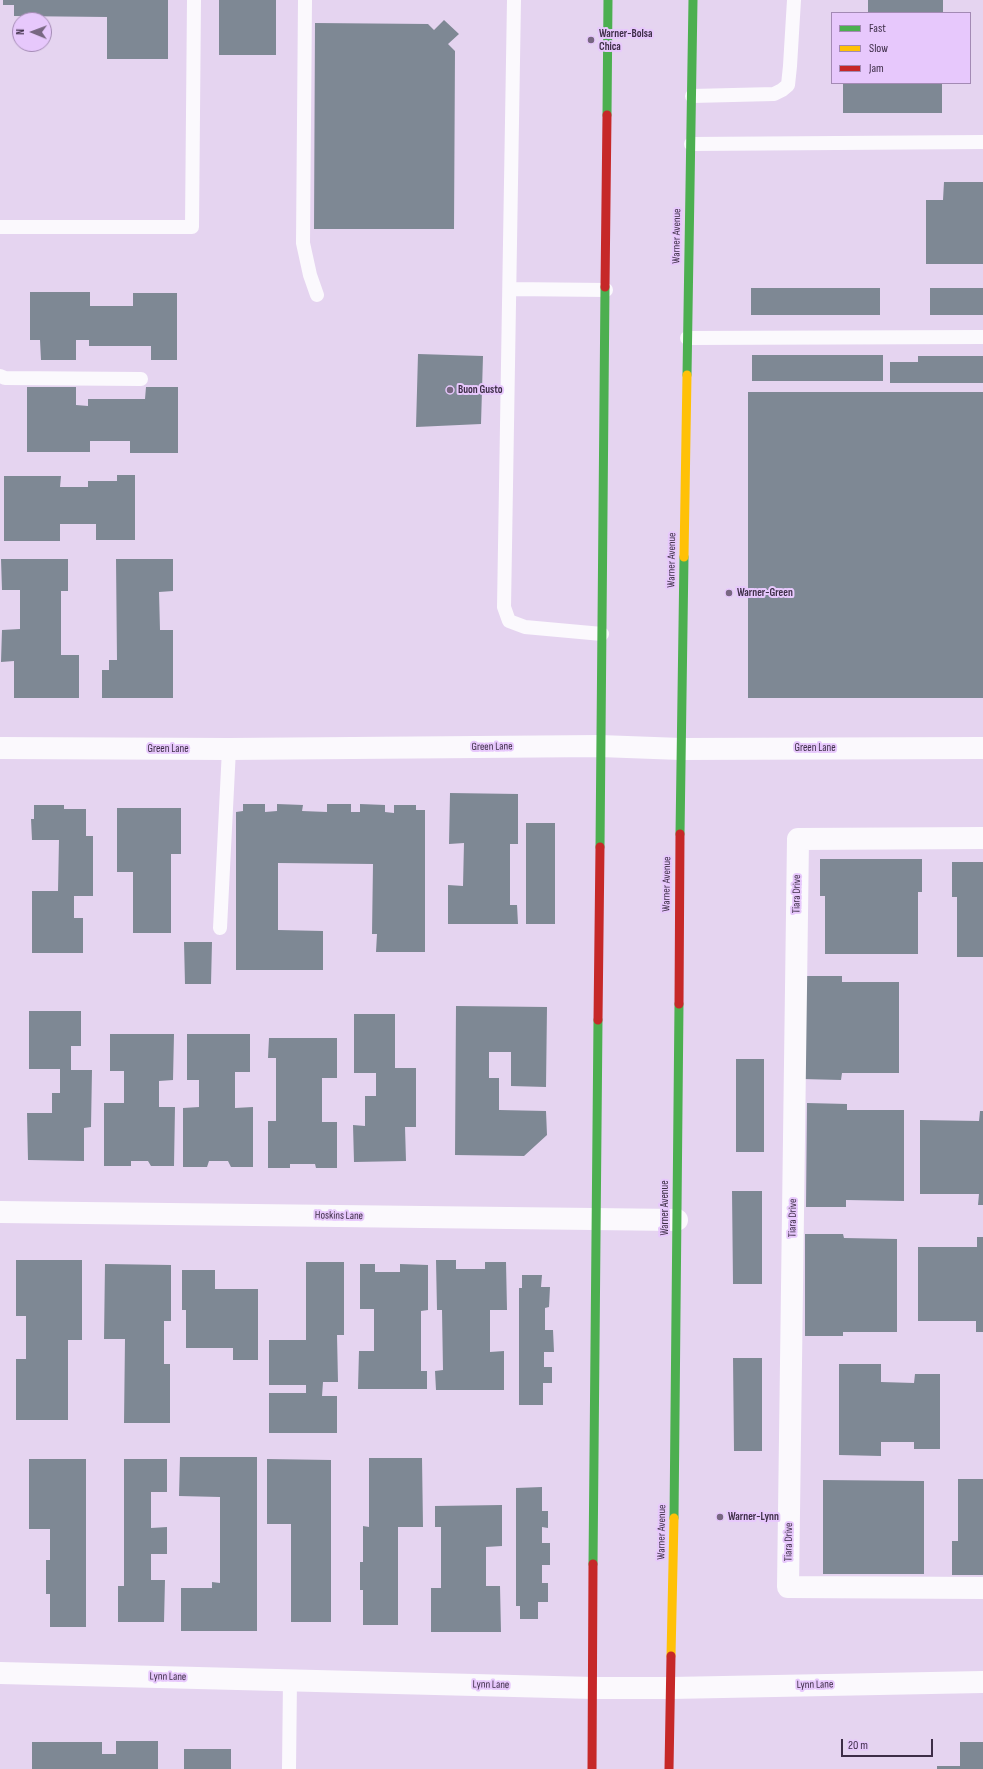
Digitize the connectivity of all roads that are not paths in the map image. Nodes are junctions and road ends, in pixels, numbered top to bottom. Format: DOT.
graph roads {
  1 [pos="194,0"];
  2 [pos="305,0"];
  3 [pos="514,0"];
  4 [pos="608,0"];
  5 [pos="693,0"];
  6 [pos="794,0"];
  7 [pos="692,96"];
  8 [pos="983,142"];
  9 [pos="691,144"];
  10 [pos="0,227"];
  11 [pos="510,289"];
  12 [pos="606,290"];
  13 [pos="317,295"];
  14 [pos="983,337"];
  15 [pos="688,338"];
  16 [pos="0,376"];
  17 [pos="141,379"];
  18 [pos="602,634"];
  19 [pos="600,746"];
  20 [pos="0,748"];
  21 [pos="983,748"];
  22 [pos="229,749"];
  23 [pos="681,749"];
  24 [pos="983,838"];
  25 [pos="220,928"];
  26 [pos="0,1212"];
  27 [pos="596,1218"];
  28 [pos="677,1220"];
  29 [pos="983,1588"];
  30 [pos="0,1673"];
  31 [pos="290,1680"];
  32 [pos="983,1682"];
  33 [pos="593,1688"];
  34 [pos="671,1688"];
  35 [pos="289,1769"];
  36 [pos="592,1769"];
  37 [pos="669,1769"];
  1 -- 10 [label="lane"];
  2 -- 13 [label="lane"];
  3 -- 11 [label="lane"];
  4 -- 12 [label="main road"];
  5 -- 7 [label="main road, Warner Avenue"];
  6 -- 7 [label="lane"];
  7 -- 9 [label="main road, Warner Avenue"];
  8 -- 9 [label="lane"];
  9 -- 15 [label="main road, Warner Avenue"];
  11 -- 12 [label="lane"];
  11 -- 18 [label="lane"];
  12 -- 18 [label="main road"];
  14 -- 15 [label="lane"];
  15 -- 23 [label="main road, Warner Avenue"];
  16 -- 17 [label="lane"];
  18 -- 19 [label="main road"];
  19 -- 22 [label="street, Green Lane"];
  19 -- 23 [label="street, Green Lane"];
  19 -- 27 [label="main road"];
  20 -- 22 [label="street, Green Lane"];
  21 -- 23 [label="street, Green Lane"];
  22 -- 25 [label="lane"];
  23 -- 28 [label="main road, Warner Avenue"];
  24 -- 29 [label="street, Tiara Drive"];
  26 -- 27 [label="street, Hoskins Lane"];
  27 -- 28 [label="street, Hoskins Lane"];
  27 -- 33 [label="main road"];
  28 -- 34 [label="main road, Warner Avenue"];
  30 -- 31 [label="street, Lynn Lane"];
  31 -- 33 [label="street, Lynn Lane"];
  31 -- 35 [label="lane"];
  32 -- 34 [label="street, Lynn Lane"];
  33 -- 34 [label="street, Lynn Lane"];
  33 -- 36 [label="main road"];
  34 -- 37 [label="main road, Warner Avenue"];
}
